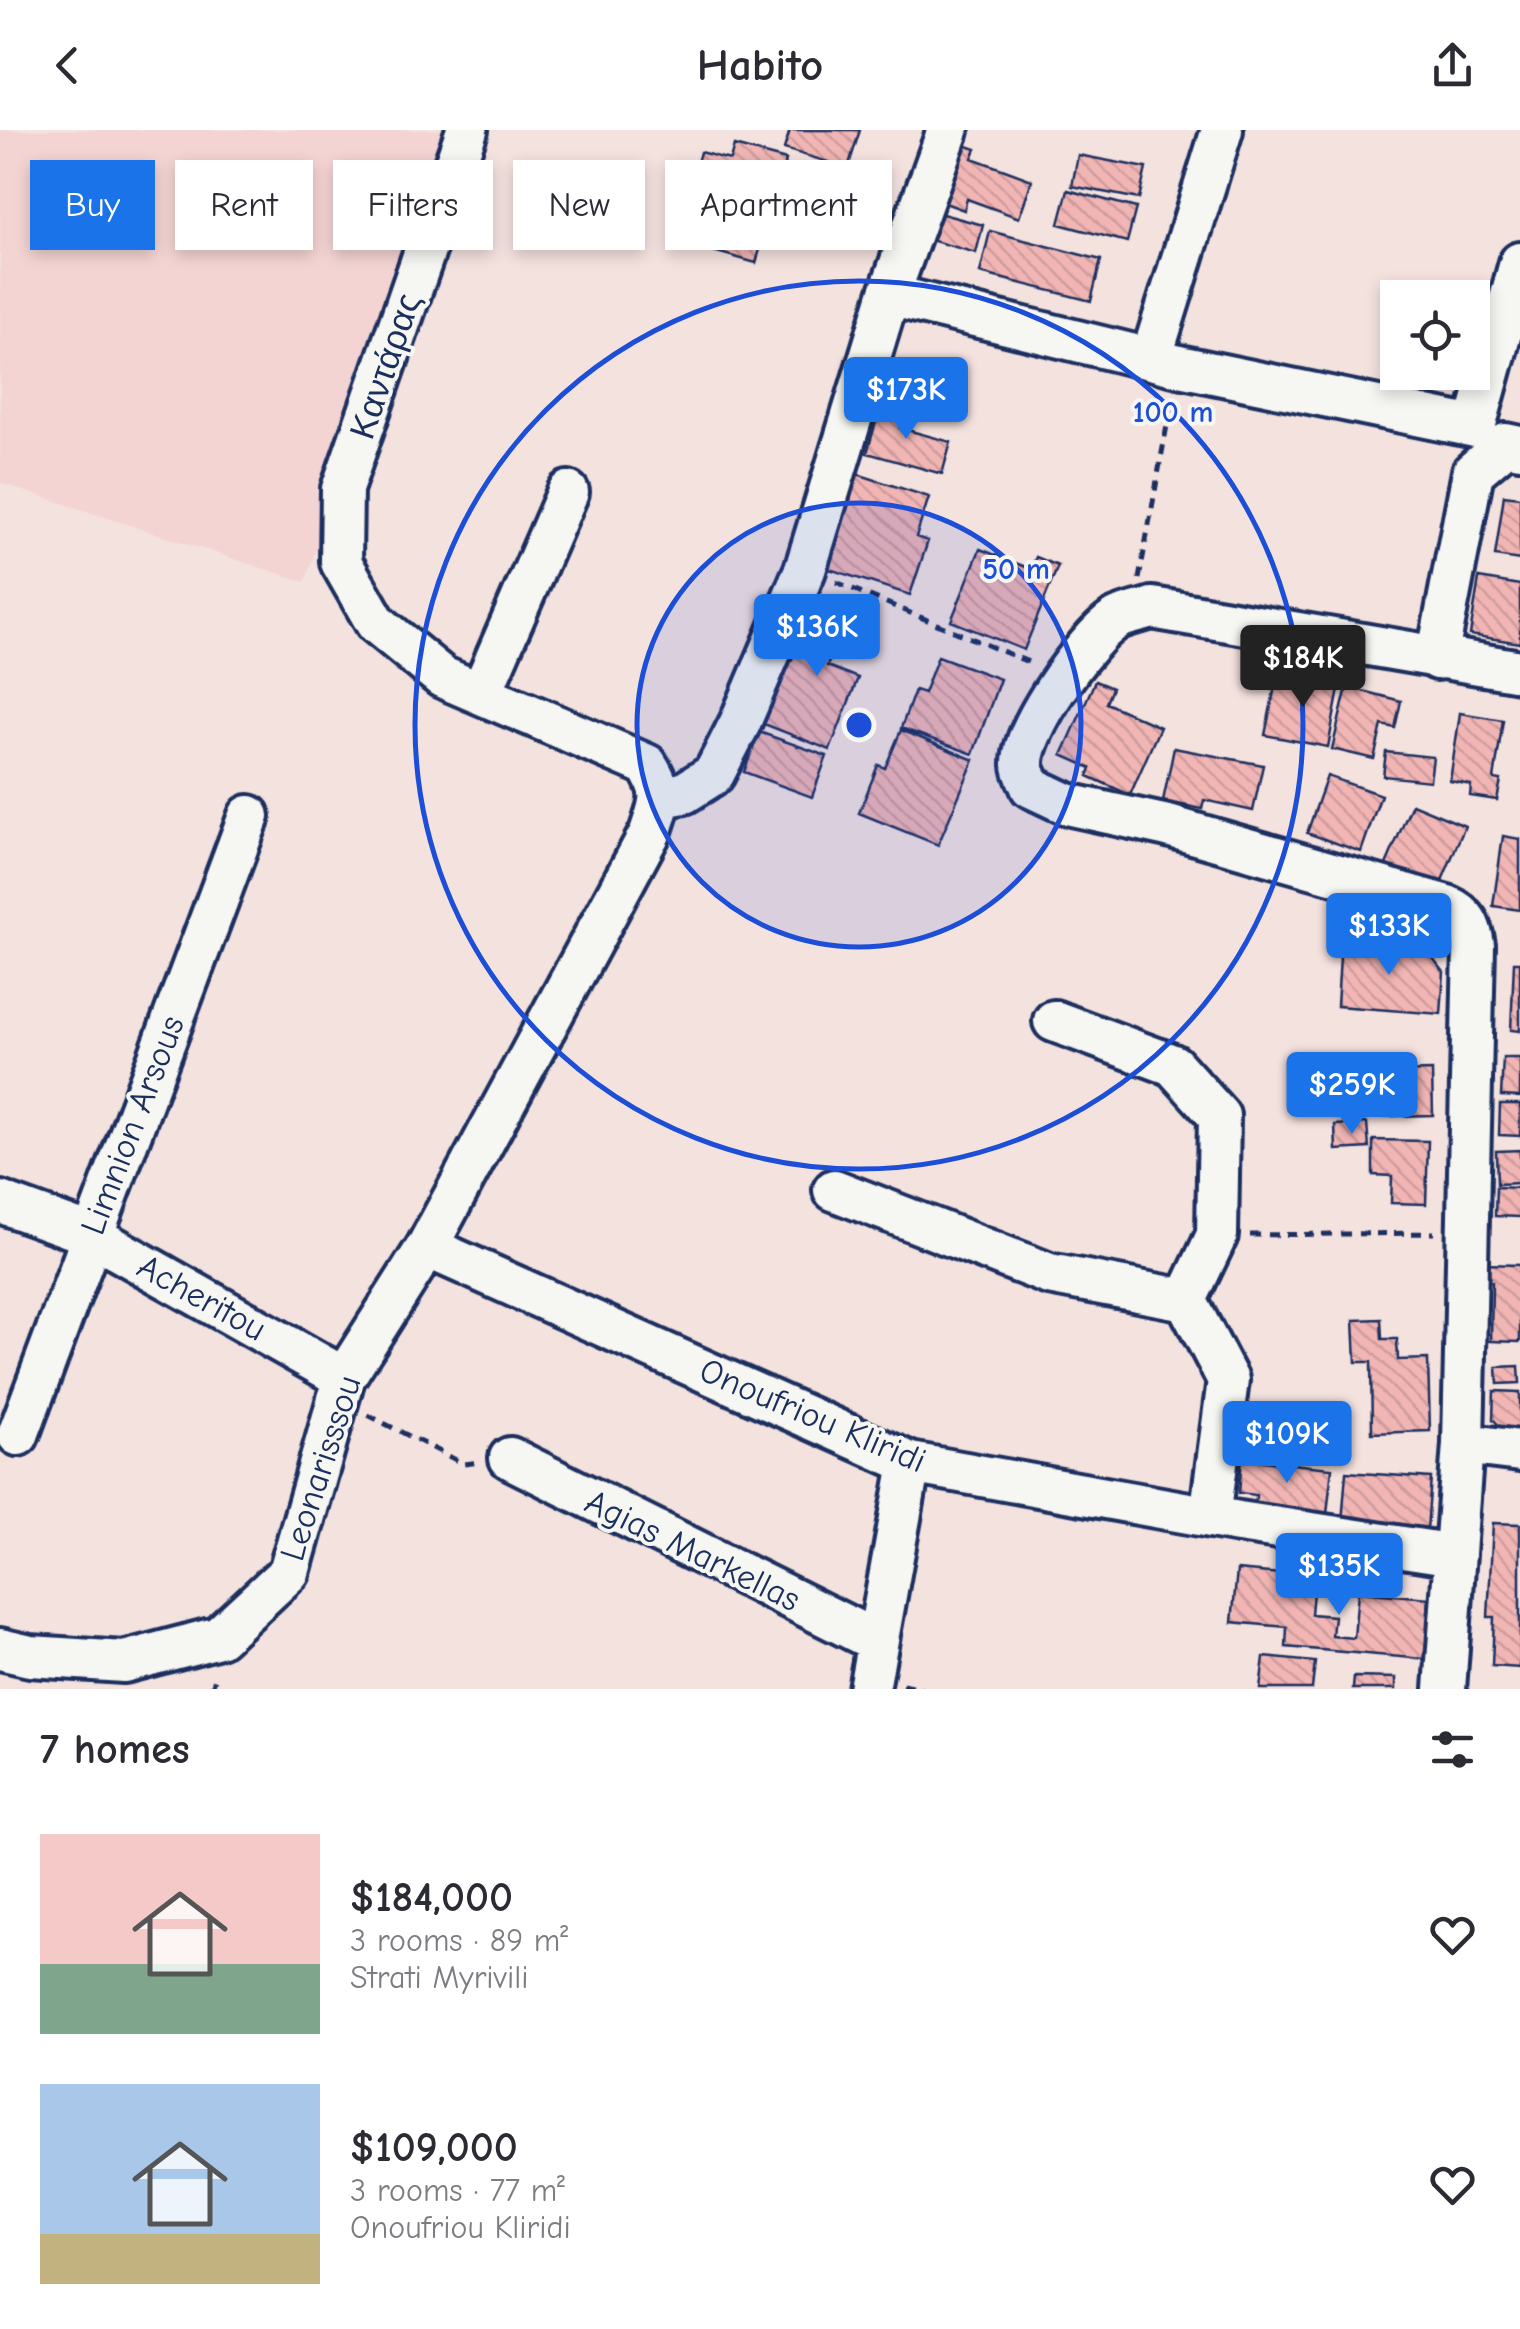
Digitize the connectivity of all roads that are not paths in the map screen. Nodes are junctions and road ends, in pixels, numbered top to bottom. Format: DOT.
graph roads {
  1 [pos="467,130"];
  2 [pos="948,130"];
  3 [pos="1222,130"];
  4 [pos="1520,263"];
  5 [pos="889,294"];
  6 [pos="1165,363"];
  7 [pos="1500,439"];
  8 [pos="568,492"];
  9 [pos="1437,659"];
  10 [pos="1520,671"];
  11 [pos="481,694"];
  12 [pos="661,797"];
  13 [pos="249,816"];
  14 [pos="1054,1021"];
  15 [pos="834,1190"];
  16 [pos="0,1202"];
  17 [pos="91,1235"];
  18 [pos="427,1248"];
  19 [pos="1186,1300"];
  20 [pos="342,1389"];
  21 [pos="18,1435"];
  22 [pos="1463,1444"];
  23 [pos="1520,1451"];
  24 [pos="510,1458"];
  25 [pos="910,1463"];
  26 [pos="1210,1517"];
  27 [pos="1455,1555"];
  28 [pos="876,1642"];
  29 [pos="0,1649"];
  30 [pos="868,1689"];
  31 [pos="1444,1689"];
  1 -- 11 [label="street, Καντάρας"];
  2 -- 5 [label="street"];
  3 -- 6 [label="street"];
  4 -- 7 [label="street"];
  5 -- 6 [label="street"];
  5 -- 12 [label="street"];
  6 -- 7 [label="street"];
  7 -- 9 [label="street"];
  8 -- 11 [label="street"];
  9 -- 10 [label="street"];
  9 -- 22 [label="street"];
  11 -- 12 [label="street, Καντάρας"];
  12 -- 18 [label="street, Leonarisssou"];
  13 -- 17 [label="street, Limnion Arsous"];
  14 -- 19 [label="street"];
  15 -- 19 [label="street"];
  16 -- 17 [label="street, Acheritou"];
  17 -- 20 [label="street, Acheritou"];
  17 -- 21 [label="street, Limnion Arsous"];
  18 -- 20 [label="street, Leonarisssou"];
  18 -- 25 [label="street, Onoufriou Kliridi"];
  19 -- 26 [label="street"];
  20 -- 29 [label="street, Leonarisssou"];
  22 -- 23 [label="street"];
  22 -- 27 [label="street"];
  24 -- 28 [label="street, Agias Markellas"];
  25 -- 26 [label="street, Onoufriou Kliridi"];
  25 -- 28 [label="street"];
  26 -- 27 [label="street, Onoufriou Kliridi"];
  27 -- 31 [label="street"];
  28 -- 30 [label="street"];
}
